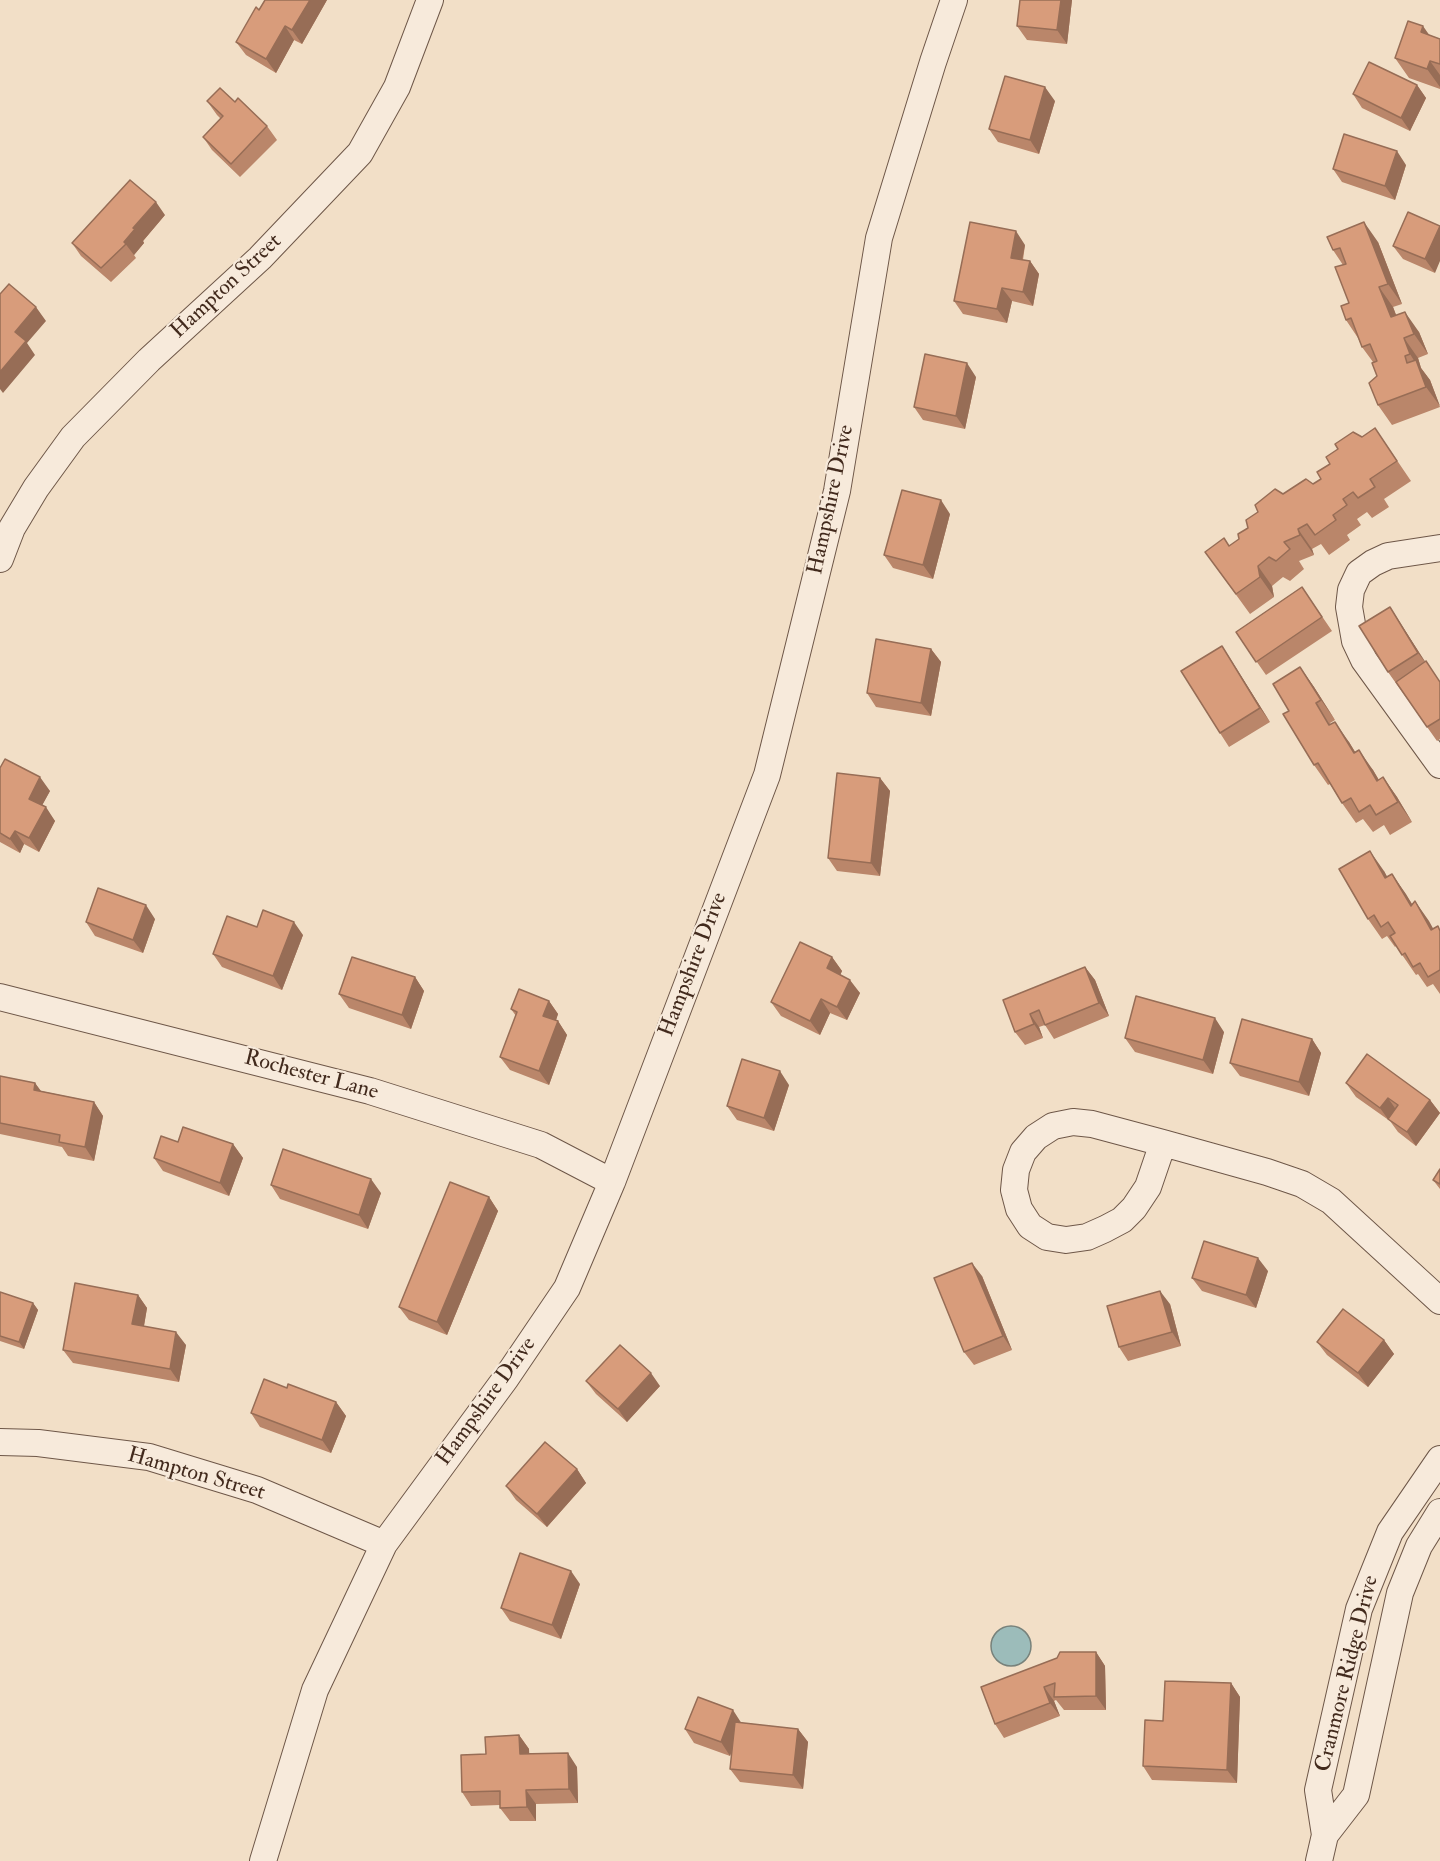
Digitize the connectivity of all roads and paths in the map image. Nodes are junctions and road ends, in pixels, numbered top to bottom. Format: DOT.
graph roads {
  1 [pos="430,0"];
  2 [pos="954,0"];
  3 [pos="1440,548"];
  4 [pos="0,559"];
  5 [pos="1440,765"];
  6 [pos="0,997"];
  7 [pos="1163,1143"];
  8 [pos="612,1182"];
  9 [pos="1440,1301"];
  10 [pos="0,1442"];
  11 [pos="1440,1459"];
  12 [pos="1440,1512"];
  13 [pos="384,1544"];
  14 [pos="1325,1835"];
  15 [pos="263,1861"];
  16 [pos="1319,1861"];
  1 -- 4 [label="street, Hampton Street"];
  2 -- 8 [label="street, Hampshire Drive"];
  3 -- 5 [label="street"];
  6 -- 8 [label="street, Rochester Lane"];
  7 -- 7 [label="street"];
  7 -- 9 [label="street"];
  8 -- 13 [label="street, Hampshire Drive"];
  10 -- 13 [label="street, Hampton Street"];
  11 -- 14 [label="street, Cranmore Ridge Drive"];
  12 -- 14 [label="street, Cranmore Ridge Drive"];
  13 -- 15 [label="street, Hampshire Drive"];
  14 -- 16 [label="street, Cranmore Ridge Drive"];
}
